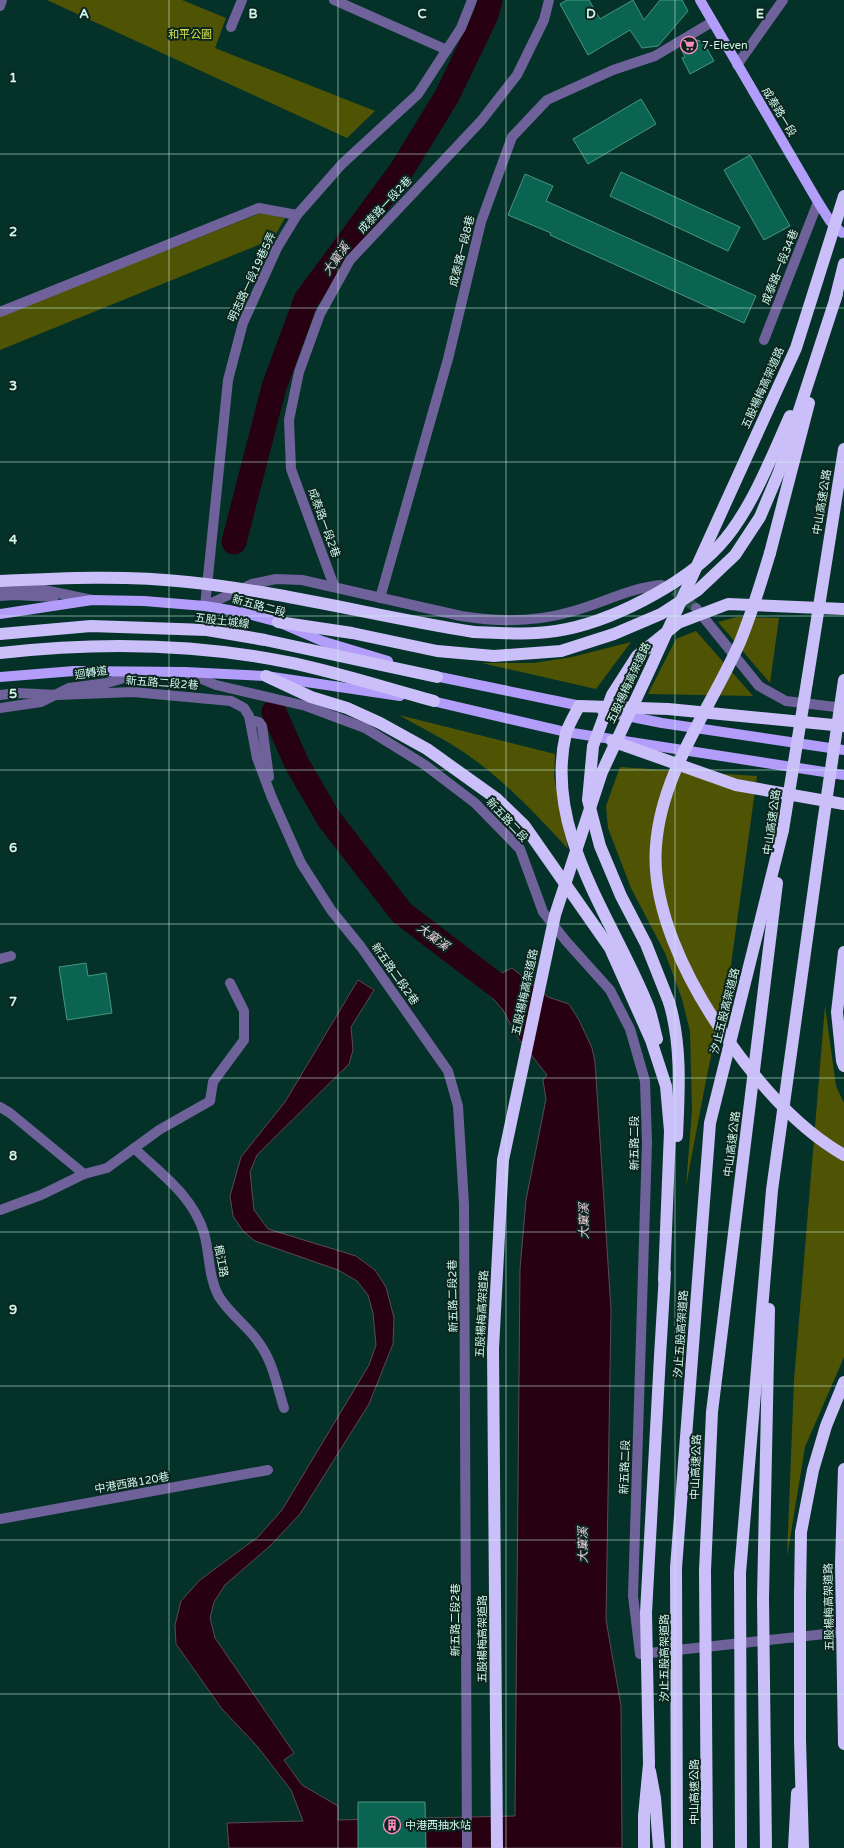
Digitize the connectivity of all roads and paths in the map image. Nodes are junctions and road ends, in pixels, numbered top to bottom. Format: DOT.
graph roads {
  1 [pos="2,0"];
  2 [pos="242,0"];
  3 [pos="334,0"];
  4 [pos="472,0"];
  5 [pos="549,0"];
  6 [pos="700,0"];
  7 [pos="783,0"];
  8 [pos="0,6"];
  9 [pos="712,22"];
  10 [pos="231,27"];
  11 [pos="447,50"];
  12 [pos="737,65"];
  13 [pos="844,196"];
  14 [pos="818,202"];
  15 [pos="297,215"];
  16 [pos="842,233"];
  17 [pos="844,264"];
  18 [pos="837,294"];
  19 [pos="0,312"];
  20 [pos="764,340"];
  21 [pos="844,448"];
  22 [pos="0,581"];
  23 [pos="661,585"];
  24 [pos="334,586"];
  25 [pos="0,588"];
  26 [pos="0,596"];
  27 [pos="380,598"];
  28 [pos="92,600"];
  29 [pos="205,606"];
  30 [pos="696,608"];
  31 [pos="844,609"];
  32 [pos="0,614"];
  33 [pos="278,622"];
  34 [pos="0,634"];
  35 [pos="0,653"];
  36 [pos="185,672"];
  37 [pos="141,673"];
  38 [pos="266,676"];
  39 [pos="0,677"];
  40 [pos="437,677"];
  41 [pos="844,680"];
  42 [pos="0,695"];
  43 [pos="58,695"];
  44 [pos="434,701"];
  45 [pos="579,706"];
  46 [pos="0,708"];
  47 [pos="844,708"];
  48 [pos="844,726"];
  49 [pos="566,732"];
  50 [pos="612,741"];
  51 [pos="844,750"];
  52 [pos="844,775"];
  53 [pos="844,804"];
  54 [pos="783,830"];
  55 [pos="844,952"];
  56 [pos="11,956"];
  57 [pos="0,959"];
  58 [pos="230,983"];
  59 [pos="844,1066"];
  60 [pos="666,1086"];
  61 [pos="0,1107"];
  62 [pos="134,1148"];
  63 [pos="844,1155"];
  64 [pos="84,1174"];
  65 [pos="772,1190"];
  66 [pos="0,1210"];
  67 [pos="664,1280"];
  68 [pos="844,1382"];
  69 [pos="284,1408"];
  70 [pos="844,1469"];
  71 [pos="268,1470"];
  72 [pos="0,1519"];
  73 [pos="843,1617"];
  74 [pos="844,1632"];
  75 [pos="800,1740"];
  76 [pos="844,1744"];
  77 [pos="649,1764"];
  78 [pos="467,1848"];
  79 [pos="497,1848"];
  80 [pos="644,1848"];
  81 [pos="659,1848"];
  82 [pos="677,1848"];
  83 [pos="707,1848"];
  84 [pos="742,1848"];
  85 [pos="766,1848"];
  86 [pos="794,1848"];
  87 [pos="803,1848"];
  1 -- 8 [label="street"];
  2 -- 10 [label="street"];
  3 -- 11 [label="street"];
  4 -- 11 [label="street, 明志路一段19巷5弄"];
  5 -- 24 [label="street, 成泰路一段2巷"];
  6 -- 9 [label="main road, 成泰路一段"];
  7 -- 12 [label="street"];
  9 -- 12 [label="main road, 成泰路一段"];
  9 -- 27 [label="street, 成泰路一段8巷"];
  11 -- 15 [label="street, 明志路一段19巷5弄"];
  12 -- 14 [label="main road, 成泰路一段"];
  13 -- 79 [label="highway, 五股楊梅高架道路, bridge"];
  14 -- 16 [label="main road, 成泰路一段"];
  14 -- 20 [label="street, 成泰路一段34巷"];
  15 -- 19 [label="street"];
  15 -- 29 [label="street, 明志路一段19巷5弄"];
  17 -- 18 [label="highway"];
  18 -- 22 [label="highway, bridge"];
  18 -- 33 [label="highway"];
  18 -- 63 [label="highway, bridge"];
  21 -- 54 [label="highway, 中山高速公路, bridge"];
  23 -- 27 [label="street, 新五路二段"];
  24 -- 27 [label="street, 新五路二段"];
  24 -- 29 [label="street, 新五路二段"];
  25 -- 28 [label="street"];
  26 -- 28 [label="street"];
  28 -- 29 [label="main road, 新五路二段"];
  28 -- 32 [label="main road, 新五路二段"];
  29 -- 33 [label="main road, 新五路二段"];
  30 -- 47 [label="street"];
  31 -- 67 [label="highway, bridge"];
  33 -- 40 [label="main road, 新五路二段"];
  34 -- 40 [label="highway, 五股土城線"];
  35 -- 44 [label="highway"];
  36 -- 37 [label="main road, 新五路二段"];
  36 -- 38 [label="main road, 新五路二段"];
  36 -- 74 [label="street, 新五路二段"];
  37 -- 39 [label="main road, 新五路二段"];
  37 -- 43 [label="street, 迴轉道"];
  38 -- 44 [label="main road, 新五路二段"];
  38 -- 60 [label="highway"];
  40 -- 45 [label="main road, 新五路二段"];
  41 -- 65 [label="highway, bridge"];
  42 -- 43 [label="street"];
  43 -- 46 [label="street, 迴轉道"];
  43 -- 78 [label="street, 新五路二段2巷"];
  44 -- 49 [label="main road, 新五路二段"];
  45 -- 48 [label="highway"];
  45 -- 49 [label="highway"];
  45 -- 51 [label="main road, 新五路二段"];
  49 -- 50 [label="main road, 新五路二段"];
  49 -- 60 [label="highway"];
  50 -- 52 [label="main road, 新五路二段"];
  50 -- 53 [label="highway"];
  54 -- 82 [label="highway, 汐止五股高架道路, bridge"];
  54 -- 83 [label="highway, 中山高速公路, bridge"];
  55 -- 59 [label="highway"];
  56 -- 57 [label="street"];
  58 -- 62 [label="street"];
  60 -- 67 [label="highway"];
  61 -- 64 [label="street"];
  62 -- 64 [label="street"];
  62 -- 69 [label="street, 楓江路"];
  64 -- 66 [label="street"];
  65 -- 84 [label="highway, bridge"];
  65 -- 85 [label="highway, bridge"];
  67 -- 77 [label="highway, bridge"];
  68 -- 75 [label="highway, bridge"];
  70 -- 73 [label="highway, 五股楊梅高架道路, bridge"];
  71 -- 72 [label="street, 中港西路120巷"];
  73 -- 76 [label="highway, 五股楊梅高架道路, bridge"];
  75 -- 86 [label="highway, bridge"];
  75 -- 87 [label="highway, bridge"];
  77 -- 80 [label="highway, bridge"];
  77 -- 81 [label="highway, bridge"];
}
